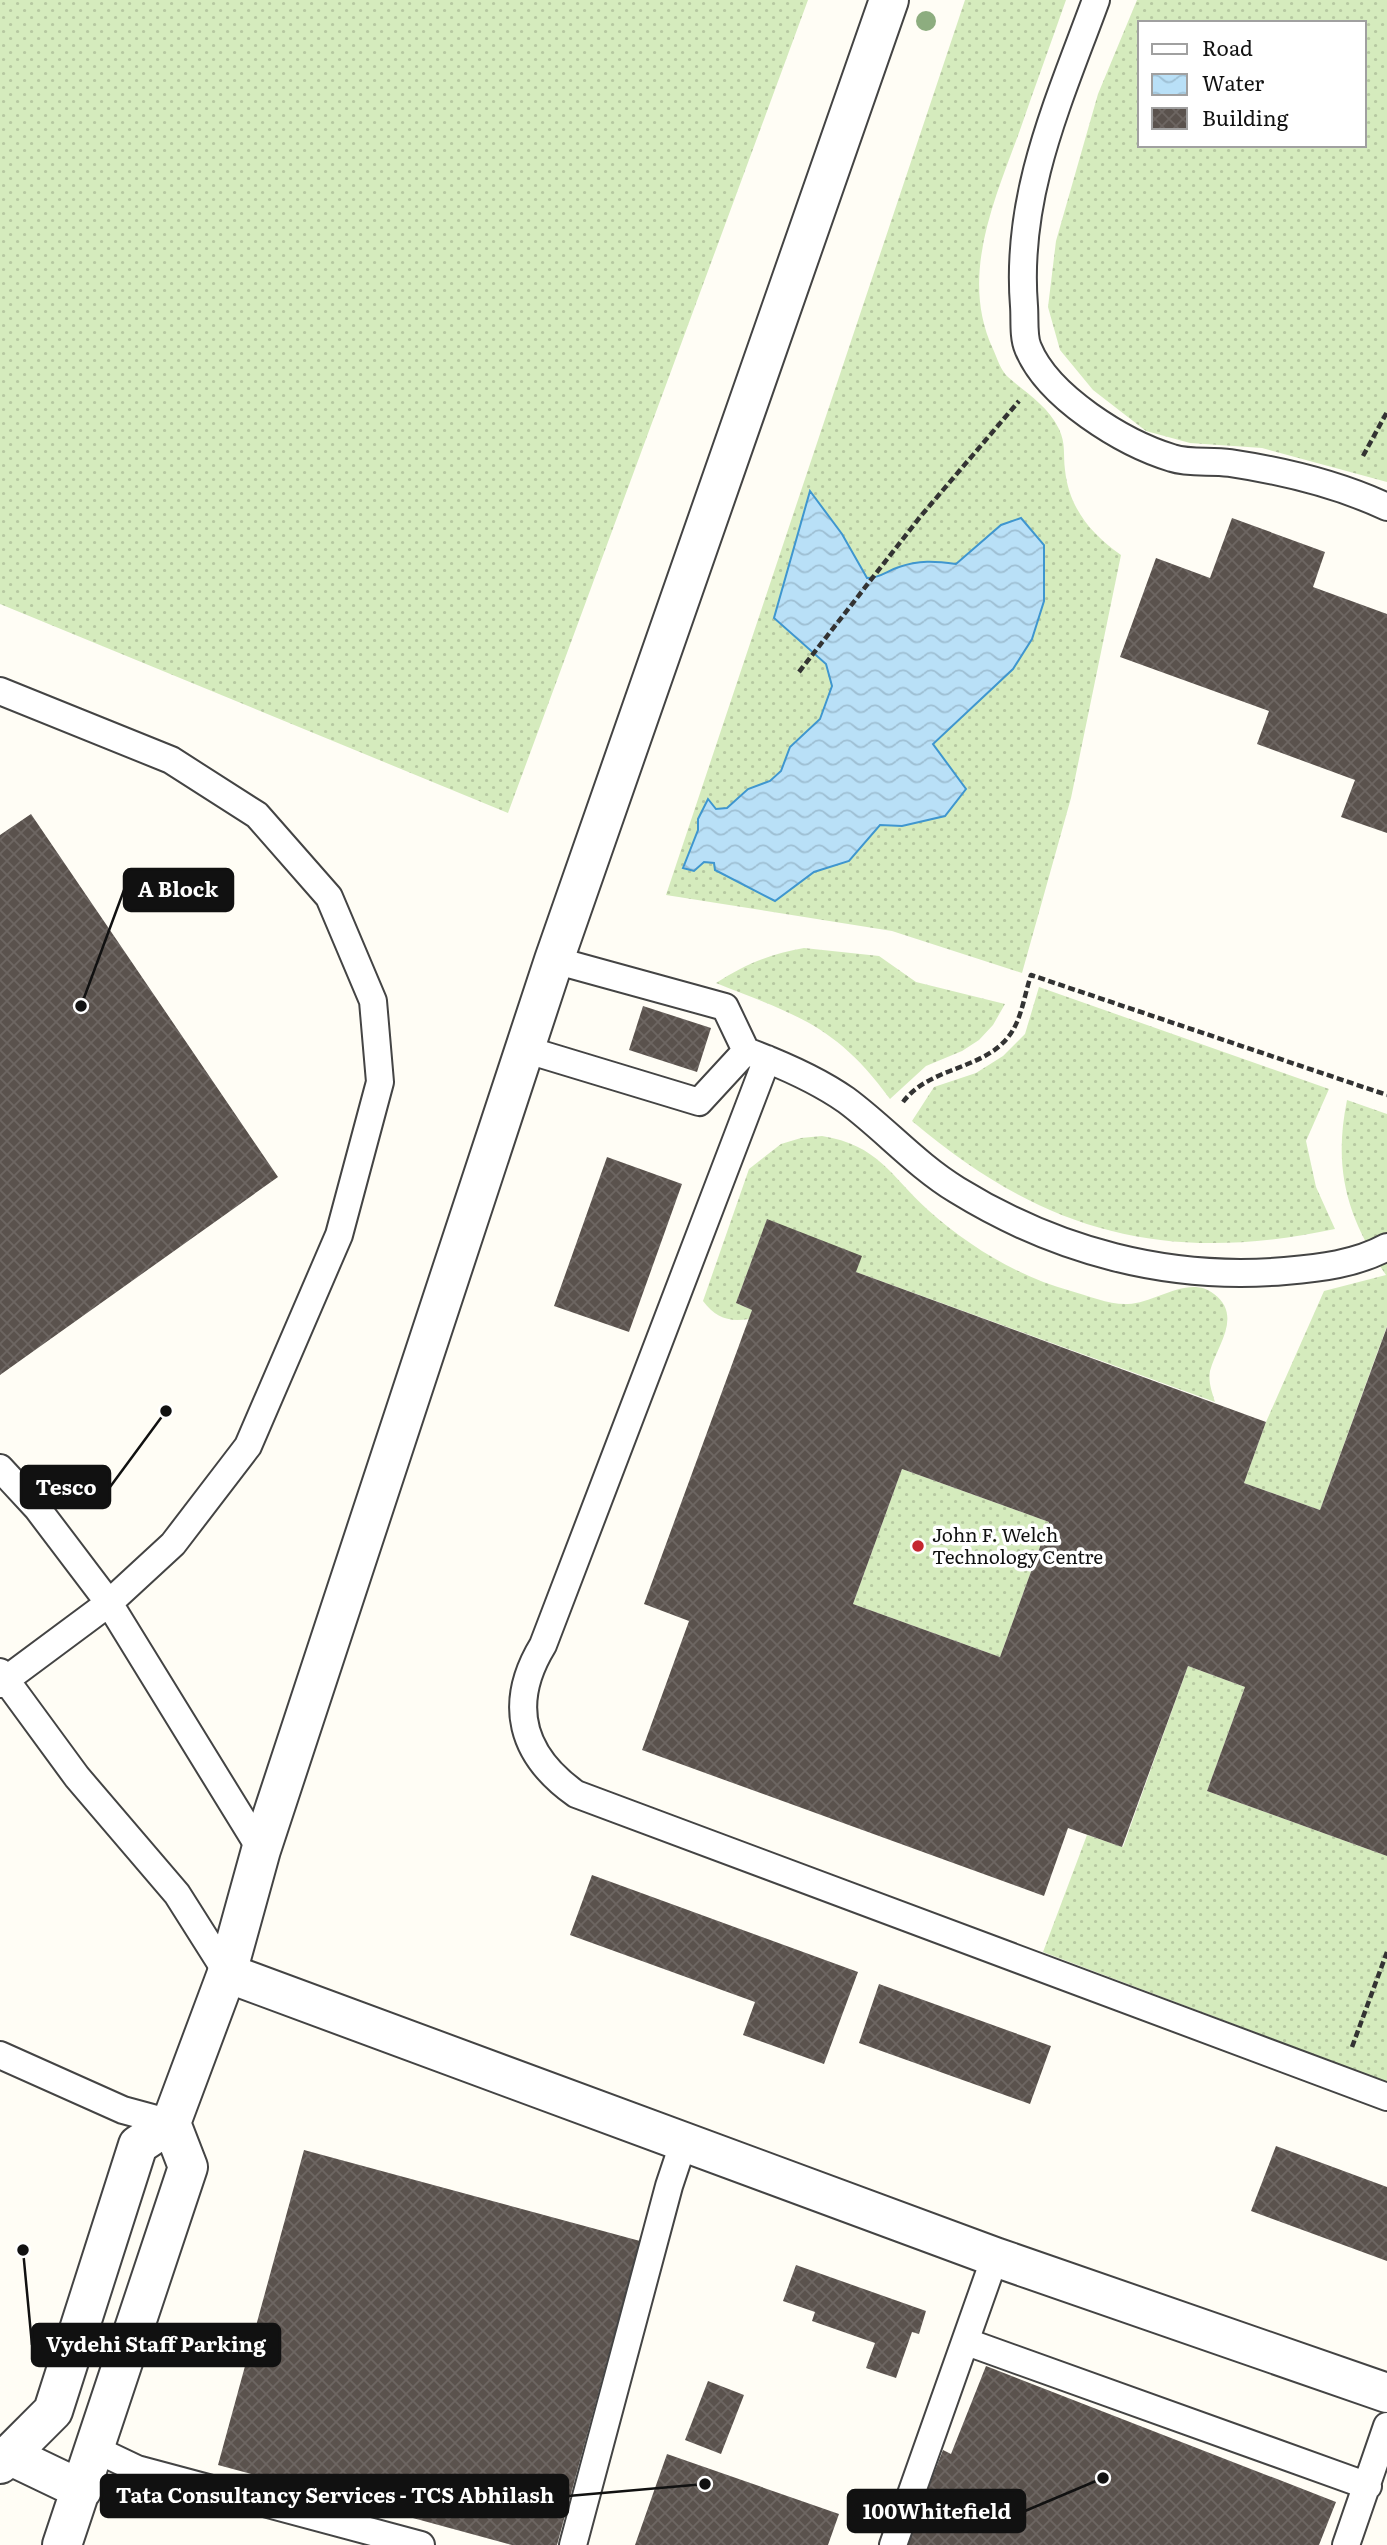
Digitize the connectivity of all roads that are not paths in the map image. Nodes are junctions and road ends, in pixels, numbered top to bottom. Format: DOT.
graph roads {
  1 [pos="889,0"];
  2 [pos="1096,0"];
  3 [pos="1387,507"];
  4 [pos="0,691"];
  5 [pos="554,960"];
  6 [pos="524,1049"];
  7 [pos="757,1055"];
  8 [pos="1377,1252"];
  9 [pos="0,1468"];
  10 [pos="110,1603"];
  11 [pos="2,1679"];
  12 [pos="261,1850"];
  13 [pos="227,1973"];
  14 [pos="0,2055"];
  15 [pos="1387,2098"];
  16 [pos="171,2123"];
  17 [pos="684,2141"];
  18 [pos="995,2257"];
  19 [pos="967,2342"];
  20 [pos="1387,2393"];
  21 [pos="1387,2426"];
  22 [pos="95,2449"];
  23 [pos="6,2460"];
  24 [pos="1368,2486"];
  25 [pos="82,2490"];
  26 [pos="62,2545"];
  27 [pos="421,2545"];
  28 [pos="573,2545"];
  29 [pos="893,2545"];
  30 [pos="1346,2545"];
  1 -- 5 [label="street"];
  2 -- 3 [label="lane"];
  4 -- 10 [label="lane"];
  5 -- 6 [label="street"];
  5 -- 7 [label="lane"];
  6 -- 7 [label="lane"];
  6 -- 12 [label="street"];
  7 -- 8 [label="lane"];
  7 -- 15 [label="lane"];
  9 -- 10 [label="lane"];
  10 -- 11 [label="lane"];
  10 -- 12 [label="lane"];
  11 -- 13 [label="lane"];
  12 -- 13 [label="street"];
  13 -- 16 [label="street"];
  13 -- 17 [label="street"];
  14 -- 16 [label="lane"];
  16 -- 22 [label="street"];
  16 -- 23 [label="street"];
  17 -- 18 [label="street"];
  17 -- 28 [label="lane"];
  18 -- 19 [label="lane"];
  18 -- 20 [label="street"];
  19 -- 24 [label="lane"];
  19 -- 29 [label="lane"];
  21 -- 24 [label="lane"];
  22 -- 25 [label="street"];
  22 -- 27 [label="lane"];
  23 -- 25 [label="street"];
  24 -- 30 [label="lane"];
  25 -- 26 [label="street"];
}
